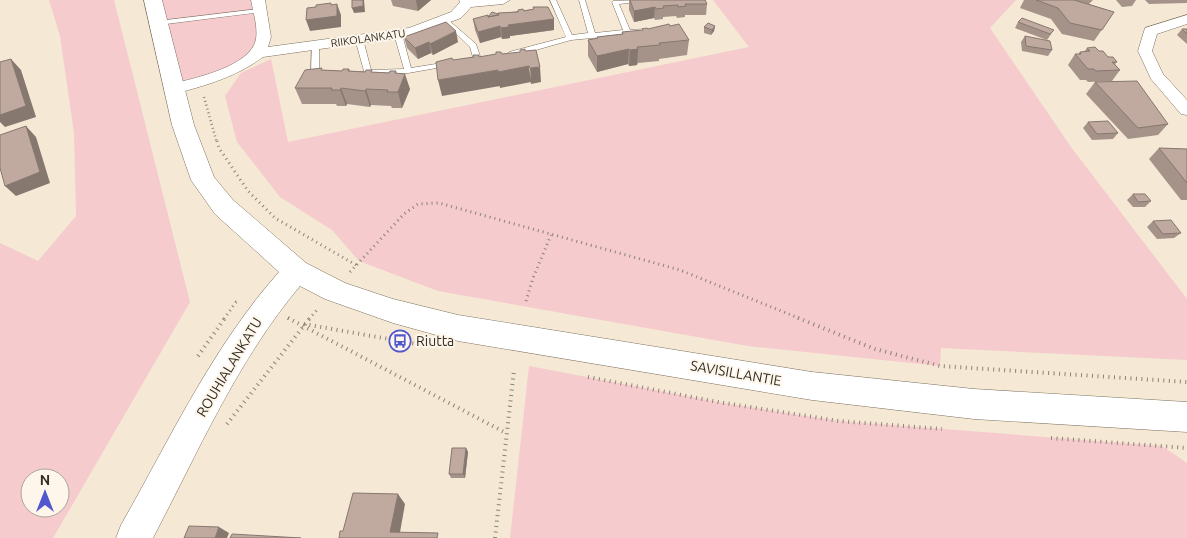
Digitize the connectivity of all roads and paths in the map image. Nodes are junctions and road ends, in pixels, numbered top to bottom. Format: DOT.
graph roads {
  1 [pos="153,0"];
  2 [pos="504,0"];
  3 [pos="553,0"];
  4 [pos="582,0"];
  5 [pos="637,0"];
  6 [pos="614,1"];
  7 [pos="467,2"];
  8 [pos="258,5"];
  9 [pos="444,19"];
  10 [pos="1187,19"];
  11 [pos="158,23"];
  12 [pos="627,31"];
  13 [pos="656,32"];
  14 [pos="398,34"];
  15 [pos="592,35"];
  16 [pos="570,38"];
  17 [pos="360,39"];
  18 [pos="315,45"];
  19 [pos="259,53"];
  20 [pos="505,55"];
  21 [pos="486,58"];
  22 [pos="477,59"];
  23 [pos="467,61"];
  24 [pos="457,62"];
  25 [pos="408,71"];
  26 [pos="368,73"];
  27 [pos="359,74"];
  28 [pos="333,75"];
  29 [pos="200,83"];
  30 [pos="173,89"];
  31 [pos="1187,110"];
  32 [pos="551,236"];
  33 [pos="356,265"];
  34 [pos="296,271"];
  35 [pos="335,291"];
  36 [pos="526,301"];
  37 [pos="304,324"];
  38 [pos="514,370"];
  39 [pos="1187,382"];
  40 [pos="1187,417"];
  41 [pos="226,426"];
  42 [pos="506,433"];
  43 [pos="134,538"];
  44 [pos="495,538"];
  1 -- 11 [label="street"];
  2 -- 7 [label="street"];
  3 -- 16 [label="lane"];
  4 -- 15 [label="lane"];
  5 -- 6 [label="lane"];
  6 -- 12 [label="lane"];
  7 -- 9 [label="street, RIIKOLANKATU"];
  8 -- 11 [label="lane"];
  8 -- 19 [label="street"];
  9 -- 14 [label="street, RIIKOLANKATU"];
  9 -- 22 [label="lane"];
  10 -- 31 [label="street"];
  11 -- 30 [label="street"];
  12 -- 13 [label="lane"];
  12 -- 15 [label="lane"];
  14 -- 17 [label="street, RIIKOLANKATU"];
  14 -- 25 [label="lane"];
  15 -- 16 [label="lane"];
  16 -- 20 [label="lane"];
  17 -- 18 [label="street, RIIKOLANKATU"];
  17 -- 26 [label="lane"];
  18 -- 19 [label="street, RIIKOLANKATU"];
  18 -- 28 [label="lane"];
  19 -- 29 [label="street"];
  21 -- 22 [label="lane"];
  22 -- 23 [label="lane"];
  24 -- 25 [label="lane"];
  25 -- 26 [label="lane"];
  26 -- 27 [label="lane"];
  29 -- 30 [label="street"];
  29 -- 33 [label="path"];
  30 -- 34 [label="street"];
  32 -- 33 [label="path"];
  32 -- 36 [label="path"];
  32 -- 39 [label="path"];
  33 -- 35 [label="path"];
  34 -- 35 [label="street, SAVISILLANTIE"];
  34 -- 43 [label="street, ROUHIALANKATU"];
  35 -- 37 [label="path"];
  35 -- 40 [label="street, SAVISILLANTIE"];
  37 -- 41 [label="path"];
  37 -- 42 [label="path"];
  38 -- 42 [label="path"];
  42 -- 44 [label="path"];
}
